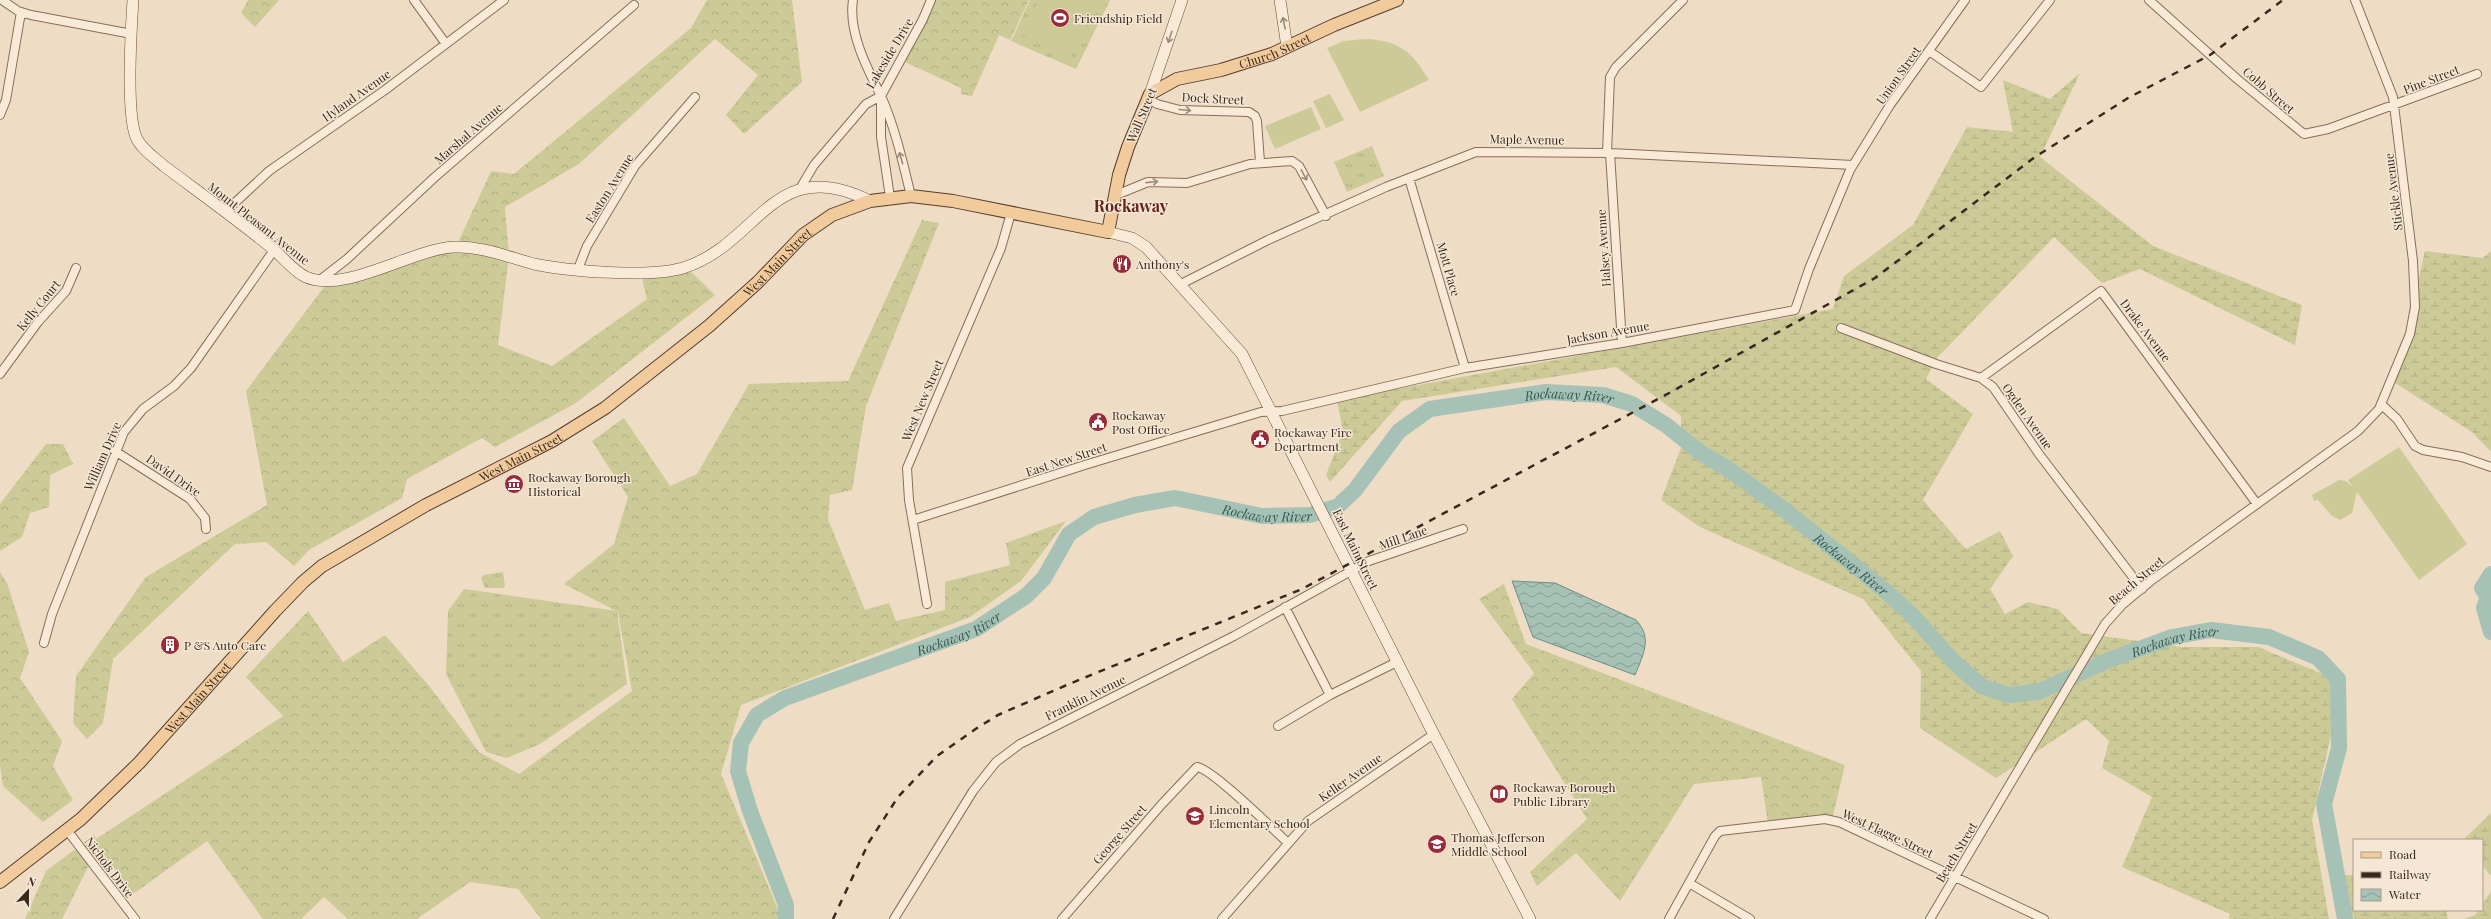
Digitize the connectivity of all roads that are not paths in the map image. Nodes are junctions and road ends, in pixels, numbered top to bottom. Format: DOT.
graph roads {
  1 [pos="2,0"];
  2 [pos="133,0"];
  3 [pos="414,0"];
  4 [pos="504,0"];
  5 [pos="853,0"];
  6 [pos="931,0"];
  7 [pos="1182,0"];
  8 [pos="1280,0"];
  9 [pos="1397,0"];
  10 [pos="1683,0"];
  11 [pos="1965,0"];
  12 [pos="2050,0"];
  13 [pos="2149,0"];
  14 [pos="2355,0"];
  15 [pos="634,5"];
  16 [pos="21,12"];
  17 [pos="132,34"];
  18 [pos="446,44"];
  19 [pos="1287,47"];
  20 [pos="1929,51"];
  21 [pos="1160,67"];
  22 [pos="2477,74"];
  23 [pos="1178,79"];
  24 [pos="881,96"];
  25 [pos="1149,97"];
  26 [pos="695,98"];
  27 [pos="2394,106"];
  28 [pos="0,114"];
  29 [pos="1608,153"];
  30 [pos="1260,162"];
  31 [pos="1853,165"];
  32 [pos="1409,178"];
  33 [pos="801,187"];
  34 [pos="1116,195"];
  35 [pos="911,196"];
  36 [pos="890,197"];
  37 [pos="870,201"];
  38 [pos="225,212"];
  39 [pos="1011,213"];
  40 [pos="1326,216"];
  41 [pos="1108,232"];
  42 [pos="274,250"];
  43 [pos="76,268"];
  44 [pos="578,269"];
  45 [pos="320,280"];
  46 [pos="1181,284"];
  47 [pos="1840,328"];
  48 [pos="1622,343"];
  49 [pos="3,363"];
  50 [pos="1465,368"];
  51 [pos="0,374"];
  52 [pos="1981,378"];
  53 [pos="2389,385"];
  54 [pos="2381,404"];
  55 [pos="1272,411"];
  56 [pos="115,451"];
  57 [pos="2491,468"];
  58 [pos="2257,504"];
  59 [pos="914,520"];
  60 [pos="206,529"];
  61 [pos="1463,529"];
  62 [pos="1352,570"];
  63 [pos="2142,589"];
  64 [pos="927,604"];
  65 [pos="1284,607"];
  66 [pos="44,643"];
  67 [pos="1397,662"];
  68 [pos="1330,695"];
  69 [pos="1278,726"];
  70 [pos="1434,734"];
  71 [pos="67,830"];
  72 [pos="1288,843"];
  73 [pos="1955,877"];
  74 [pos="0,882"];
  75 [pos="1689,883"];
  76 [pos="135,919"];
  77 [pos="894,919"];
  78 [pos="1062,919"];
  79 [pos="1222,919"];
  80 [pos="1530,919"];
  81 [pos="1669,919"];
  82 [pos="1750,919"];
  83 [pos="1930,919"];
  84 [pos="2044,919"];
  1 -- 16 [label="street"];
  2 -- 17 [label="street, Mount Pleasant Avenue"];
  3 -- 18 [label="street"];
  4 -- 18 [label="street, Hyland Avenue"];
  5 -- 24 [label="street"];
  6 -- 24 [label="street, Lakeside Drive"];
  7 -- 21 [label="street, Wall Street, one-way"];
  19 -- 8 [label="street, one-way"];
  9 -- 19 [label="main road, Church Street"];
  10 -- 29 [label="street, Halsey Avenue"];
  11 -- 20 [label="street, Union Street"];
  12 -- 20 [label="street"];
  13 -- 27 [label="street, Cobb Street"];
  14 -- 27 [label="street, Stickle Avenue"];
  15 -- 45 [label="street, Marshal Avenue"];
  16 -- 17 [label="street"];
  16 -- 28 [label="street"];
  17 -- 38 [label="street, Mount Pleasant Avenue"];
  18 -- 38 [label="street, Hyland Avenue"];
  19 -- 23 [label="main road, Church Street"];
  20 -- 31 [label="street, Union Street"];
  21 -- 23 [label="street"];
  21 -- 25 [label="street, Wall Street"];
  22 -- 27 [label="street, Pine Street"];
  23 -- 25 [label="main road, Church Street"];
  24 -- 33 [label="street, Lakeside Drive"];
  35 -- 24 [label="street, one-way"];
  24 -- 36 [label="street"];
  25 -- 30 [label="street, Dock Street, one-way"];
  25 -- 34 [label="main road, Wall Street"];
  26 -- 44 [label="street, Easton Avenue"];
  27 -- 53 [label="street, Stickle Avenue"];
  29 -- 31 [label="street, Maple Avenue"];
  29 -- 32 [label="street, Maple Avenue"];
  29 -- 48 [label="street, Halsey Avenue"];
  34 -- 30 [label="street, one-way"];
  30 -- 40 [label="street, one-way"];
  31 -- 48 [label="street, Jackson Avenue"];
  32 -- 40 [label="street, Maple Avenue"];
  32 -- 50 [label="street, Mott Place"];
  33 -- 37 [label="street"];
  33 -- 44 [label="street, Mount Pleasant Avenue"];
  34 -- 41 [label="main road, Wall Street"];
  35 -- 36 [label="main road, West Main Street"];
  35 -- 39 [label="main road, West Main Street"];
  36 -- 37 [label="main road, West Main Street"];
  37 -- 71 [label="main road, West Main Street"];
  38 -- 42 [label="street, Mount Pleasant Avenue"];
  39 -- 41 [label="main road, West Main Street"];
  39 -- 59 [label="street, West New Street"];
  40 -- 46 [label="street, Maple Avenue"];
  41 -- 46 [label="street, East Main Street"];
  42 -- 45 [label="street, Mount Pleasant Avenue"];
  42 -- 56 [label="street, William Drive"];
  43 -- 49 [label="street, Kelly Court"];
  44 -- 45 [label="street, Mount Pleasant Avenue"];
  46 -- 55 [label="street, East Main Street"];
  47 -- 52 [label="street, Ogden Avenue"];
  48 -- 50 [label="street, Jackson Avenue"];
  49 -- 51 [label="street, Kelly Court"];
  50 -- 55 [label="street, Jackson Avenue"];
  52 -- 58 [label="street, Drake Avenue"];
  52 -- 63 [label="street, Ogden Avenue"];
  53 -- 54 [label="street, Beach Street"];
  54 -- 57 [label="street"];
  54 -- 58 [label="street, Beach Street"];
  55 -- 59 [label="street, East New Street"];
  55 -- 62 [label="street, East Main Street"];
  56 -- 60 [label="street, David Drive"];
  56 -- 66 [label="street, William Drive"];
  58 -- 63 [label="street, Beach Street"];
  59 -- 64 [label="street, West New Street"];
  61 -- 62 [label="street, Mill Lane"];
  62 -- 65 [label="street, Franklin Avenue"];
  62 -- 67 [label="street, East Main Street"];
  63 -- 73 [label="street, Beach Street"];
  65 -- 68 [label="street"];
  65 -- 77 [label="street, Franklin Avenue"];
  67 -- 68 [label="street"];
  67 -- 70 [label="street, East Main Street"];
  68 -- 69 [label="street"];
  70 -- 72 [label="street, Keller Avenue"];
  70 -- 80 [label="street, East Main Street"];
  71 -- 74 [label="main road, West Main Street"];
  71 -- 76 [label="street, Nichols Drive"];
  72 -- 78 [label="street, George Street"];
  72 -- 79 [label="street, Keller Avenue"];
  73 -- 75 [label="street, West Flagge Street"];
  73 -- 83 [label="street, Beach Street"];
  73 -- 84 [label="street"];
  75 -- 81 [label="street, West Flagge Street"];
  75 -- 82 [label="street"];
}
